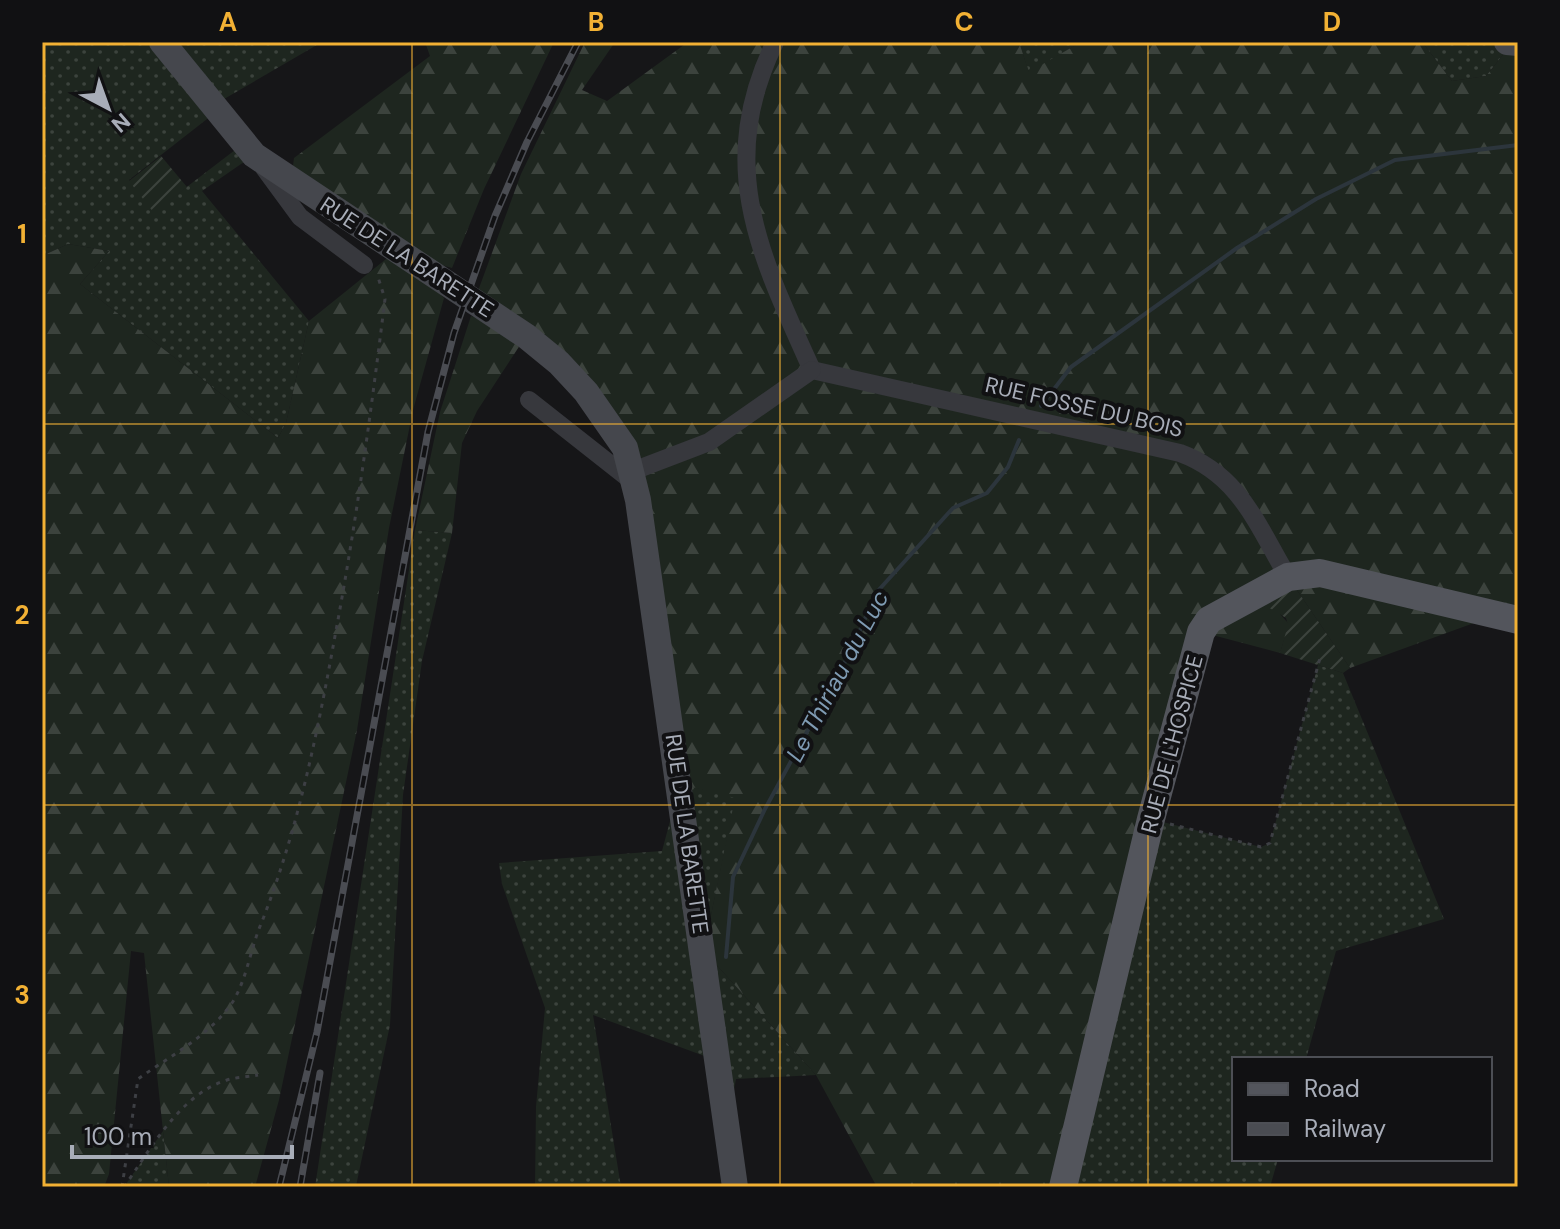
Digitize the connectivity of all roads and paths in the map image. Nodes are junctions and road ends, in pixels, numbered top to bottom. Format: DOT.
graph roads {
  1 [pos="162,42"];
  2 [pos="775,42"];
  3 [pos="1507,42"];
  4 [pos="1518,43"];
  5 [pos="254,155"];
  6 [pos="364,265"];
  7 [pos="812,370"];
  8 [pos="529,400"];
  9 [pos="634,477"];
  10 [pos="1288,577"];
  11 [pos="1518,620"];
  12 [pos="1320,658"];
  13 [pos="1151,819"];
  14 [pos="258,1075"];
  15 [pos="123,1187"];
  16 [pos="735,1187"];
  17 [pos="1063,1187"];
  1 -- 5 [label="street, RUE DE LA BARETTE"];
  2 -- 7 [label="street"];
  3 -- 4 [label="street"];
  5 -- 6 [label="street"];
  5 -- 9 [label="street, RUE DE LA BARETTE"];
  6 -- 15 [label="path"];
  7 -- 9 [label="street"];
  7 -- 10 [label="street, RUE FOSSE DU BOIS"];
  8 -- 9 [label="street"];
  9 -- 16 [label="street, RUE DE LA BARETTE"];
  10 -- 11 [label="main road, RUE DE L'HOSPICE"];
  10 -- 13 [label="main road, RUE DE L'HOSPICE"];
  12 -- 13 [label="path"];
  13 -- 17 [label="main road, RUE DE L'HOSPICE"];
  14 -- 15 [label="path"];
}
